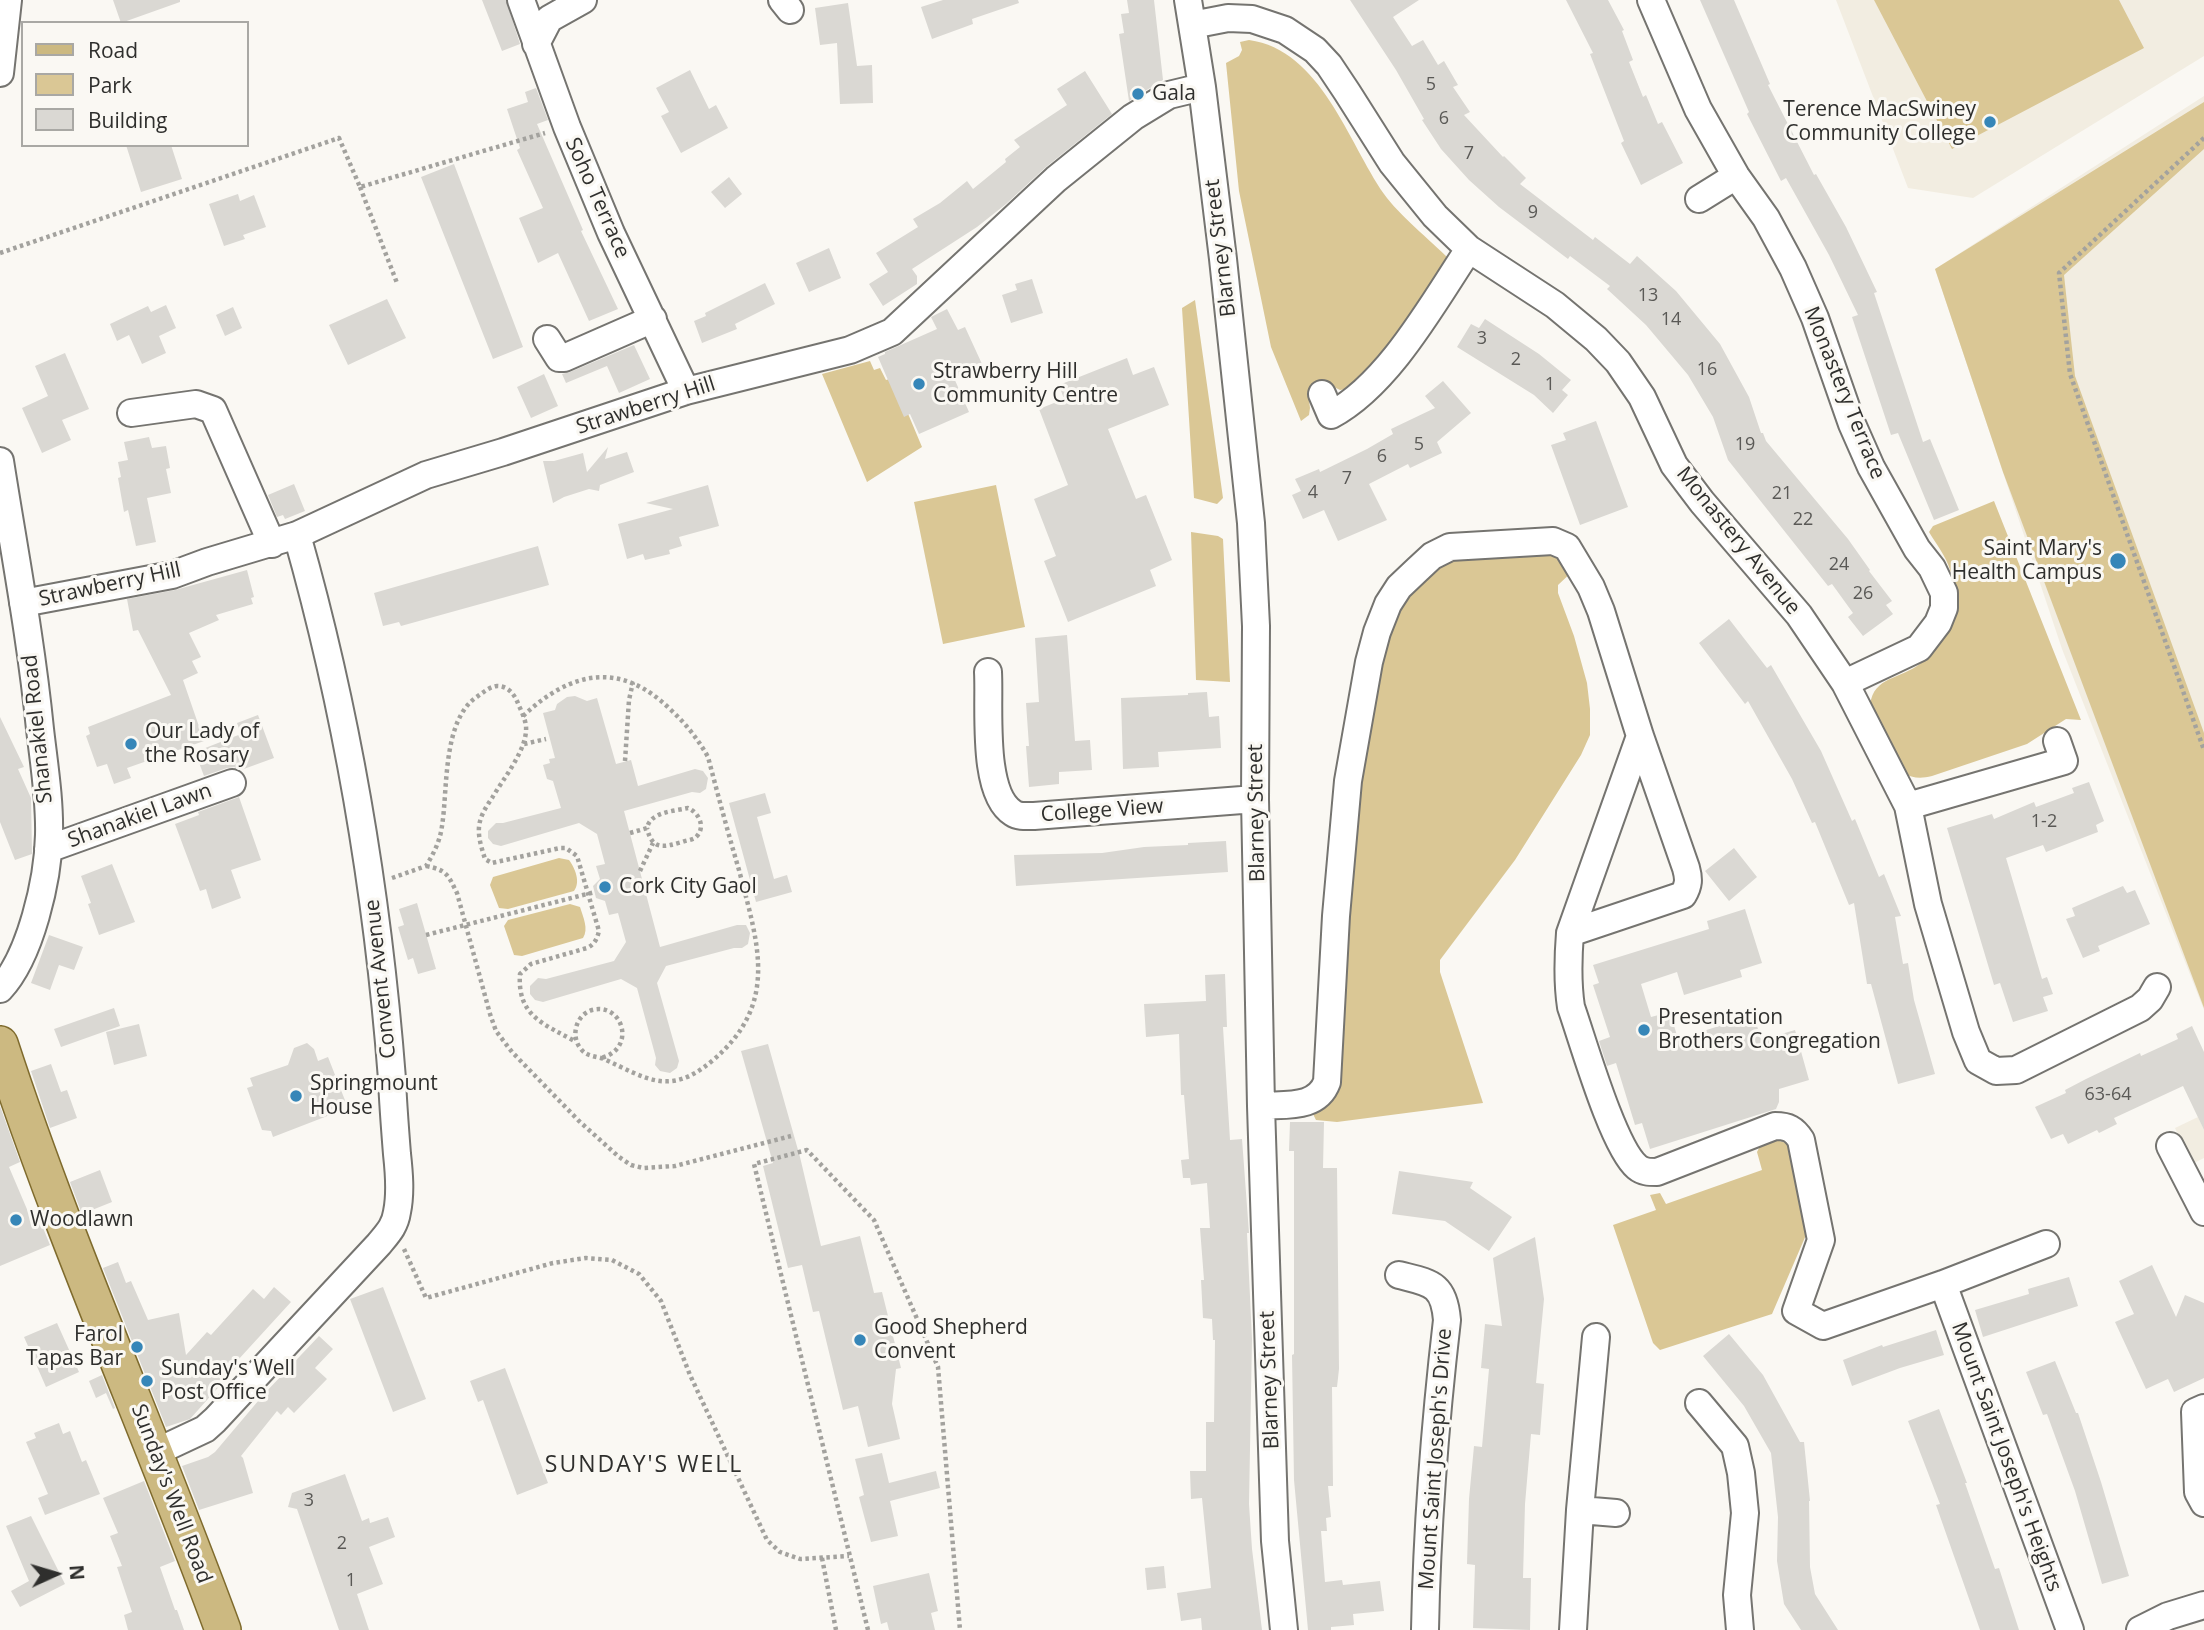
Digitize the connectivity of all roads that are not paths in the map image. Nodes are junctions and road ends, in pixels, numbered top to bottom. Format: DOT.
graph roads {
  1 [pos="8,0"];
  2 [pos="521,0"];
  3 [pos="583,0"];
  4 [pos="1651,0"];
  5 [pos="1190,13"];
  6 [pos="536,44"];
  7 [pos="0,73"];
  8 [pos="1202,87"];
  9 [pos="1736,176"];
  10 [pos="1699,199"];
  11 [pos="1469,249"];
  12 [pos="653,319"];
  13 [pos="547,339"];
  14 [pos="686,391"];
  15 [pos="1326,404"];
  16 [pos="131,414"];
  17 [pos="0,461"];
  18 [pos="284,539"];
  19 [pos="9,577"];
  20 [pos="23,603"];
  21 [pos="988,672"];
  22 [pos="1845,683"];
  23 [pos="1640,736"];
  24 [pos="2057,741"];
  25 [pos="232,783"];
  26 [pos="1255,799"];
  27 [pos="1908,806"];
  28 [pos="48,849"];
  29 [pos="1570,933"];
  30 [pos="2157,987"];
  31 [pos="0,989"];
  32 [pos="0,1044"];
  33 [pos="1261,1106"];
  34 [pos="2170,1146"];
  35 [pos="2204,1212"];
  36 [pos="2046,1244"];
  37 [pos="1399,1275"];
  38 [pos="1943,1284"];
  39 [pos="1596,1337"];
  40 [pos="1699,1403"];
  41 [pos="2204,1408"];
  42 [pos="156,1451"];
  43 [pos="2204,1503"];
  44 [pos="1580,1510"];
  45 [pos="1616,1513"];
  46 [pos="2204,1605"];
  47 [pos="223,1630"];
  48 [pos="1284,1630"];
  49 [pos="1424,1630"];
  50 [pos="1573,1630"];
  51 [pos="1740,1630"];
  52 [pos="2070,1630"];
  53 [pos="2140,1630"];
  1 -- 7 [label="street"];
  2 -- 6 [label="street, Soho Terrace"];
  3 -- 6 [label="street"];
  4 -- 9 [label="street, Monastery Terrace"];
  5 -- 8 [label="street, Blarney Street"];
  5 -- 11 [label="street, Monastery Avenue"];
  6 -- 12 [label="street, Soho Terrace"];
  8 -- 14 [label="street, Strawberry Hill"];
  8 -- 26 [label="street, Blarney Street"];
  9 -- 10 [label="street"];
  9 -- 22 [label="street, Monastery Terrace"];
  11 -- 15 [label="street"];
  11 -- 22 [label="street, Monastery Avenue"];
  12 -- 13 [label="street"];
  12 -- 14 [label="street, Soho Terrace"];
  14 -- 18 [label="street, Strawberry Hill"];
  16 -- 18 [label="street, Convent Avenue"];
  17 -- 19 [label="street, Shanakiel Road"];
  18 -- 20 [label="street, Strawberry Hill"];
  18 -- 42 [label="street, Convent Avenue"];
  19 -- 20 [label="street, Shanakiel Road"];
  20 -- 28 [label="street, Shanakiel Road"];
  21 -- 26 [label="street, College View"];
  22 -- 27 [label="street, Monastery Avenue"];
  23 -- 29 [label="street"];
  23 -- 29 [label="street"];
  23 -- 33 [label="street"];
  24 -- 27 [label="street"];
  25 -- 28 [label="street, Shanakiel Lawn"];
  26 -- 33 [label="street, Blarney Street"];
  27 -- 30 [label="street, Monastery Avenue"];
  28 -- 31 [label="street, Shanakiel Road"];
  29 -- 38 [label="street"];
  32 -- 42 [label="main road, Sunday's Well Road"];
  33 -- 48 [label="street, Blarney Street"];
  34 -- 35 [label="street"];
  36 -- 38 [label="street"];
  37 -- 49 [label="street, Mount Saint Joseph's Drive"];
  38 -- 52 [label="street, Mount Saint Joseph's Heights"];
  39 -- 44 [label="street"];
  40 -- 51 [label="street"];
  41 -- 43 [label="street"];
  42 -- 47 [label="main road, Sunday's Well Road"];
  44 -- 45 [label="street"];
  44 -- 50 [label="street"];
  46 -- 53 [label="street"];
}
